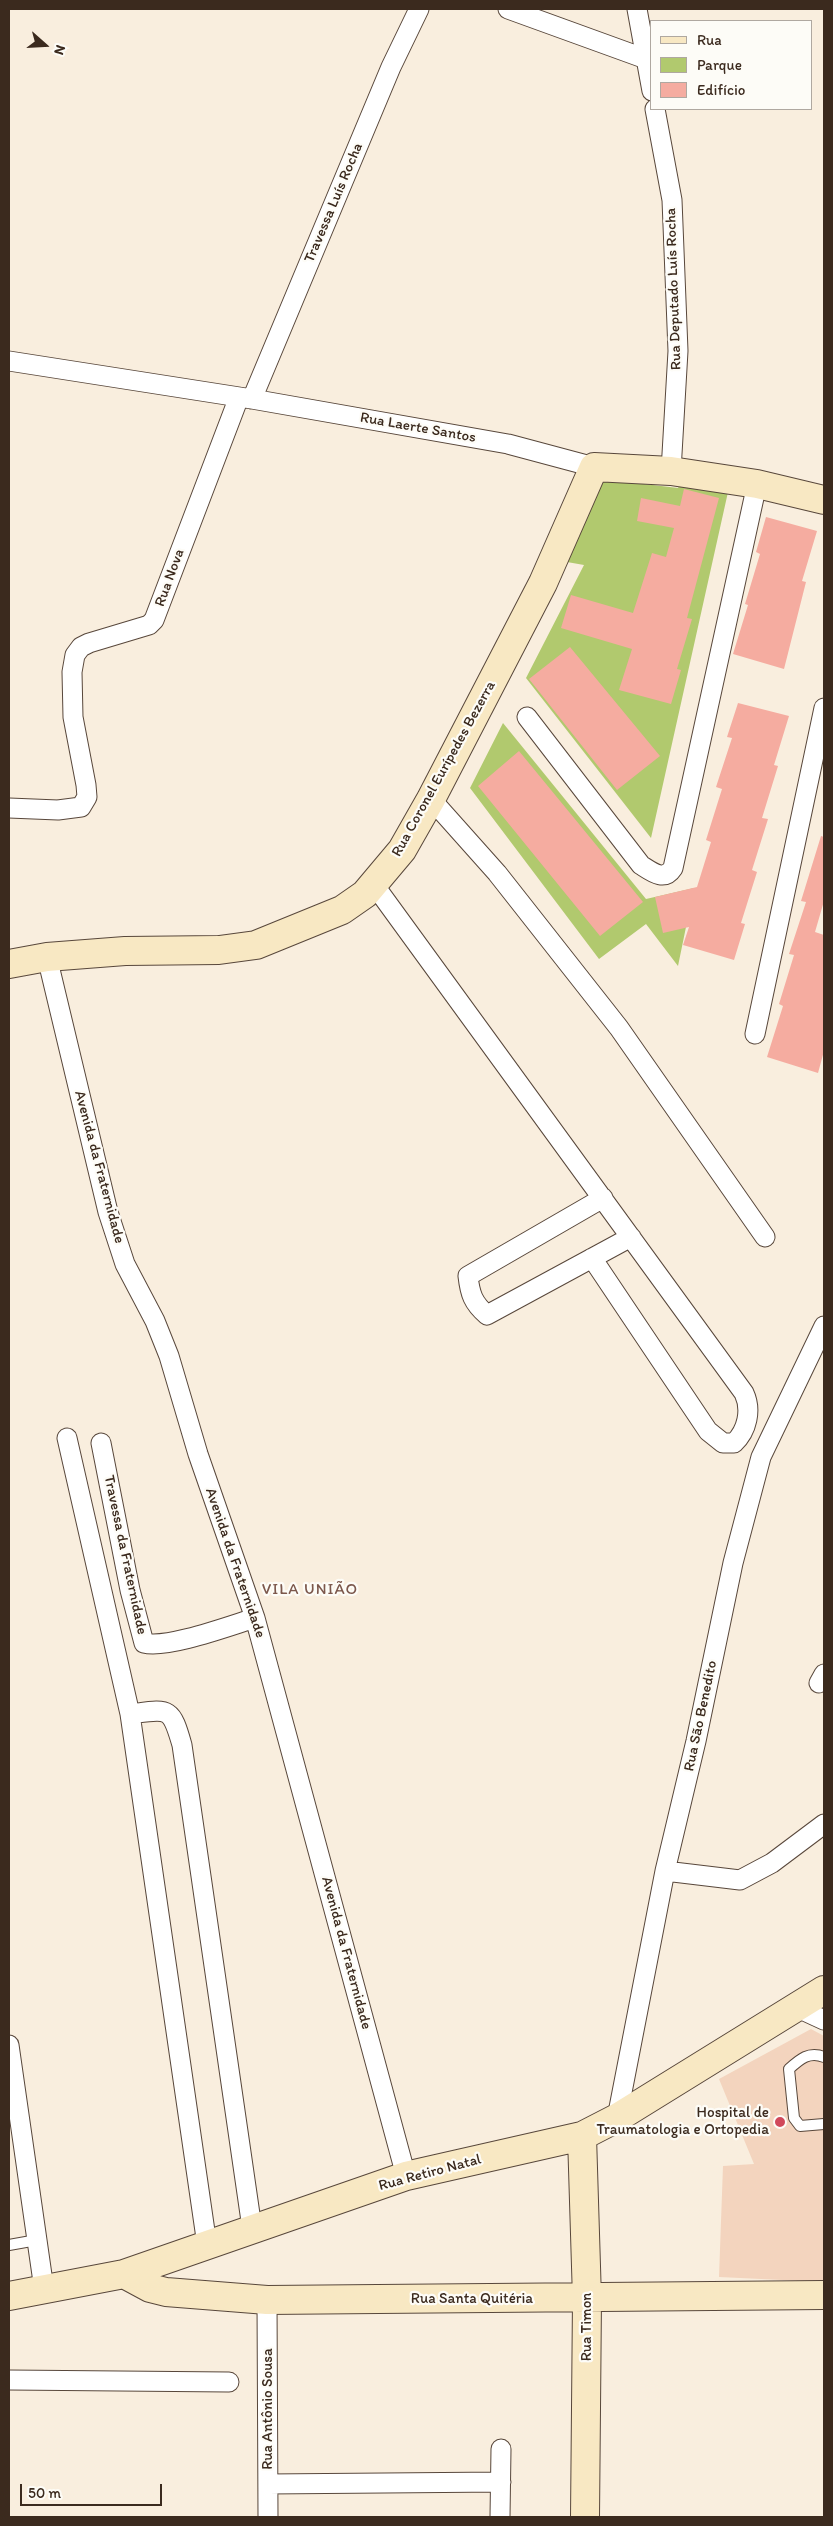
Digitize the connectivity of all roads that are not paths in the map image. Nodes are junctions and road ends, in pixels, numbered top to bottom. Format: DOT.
graph roads {
  1 [pos="419,9"];
  2 [pos="508,9"];
  3 [pos="637,9"];
  4 [pos="646,59"];
  5 [pos="650,80"];
  6 [pos="655,110"];
  7 [pos="9,361"];
  8 [pos="245,398"];
  9 [pos="594,467"];
  10 [pos="671,471"];
  11 [pos="757,484"];
  12 [pos="824,500"];
  13 [pos="824,708"];
  14 [pos="527,717"];
  15 [pos="431,799"];
  16 [pos="9,808"];
  17 [pos="374,886"];
  18 [pos="47,957"];
  19 [pos="9,964"];
  20 [pos="755,1034"];
  21 [pos="603,1198"];
  22 [pos="631,1237"];
  23 [pos="765,1237"];
  24 [pos="592,1258"];
  25 [pos="824,1326"];
  26 [pos="67,1438"];
  27 [pos="101,1443"];
  28 [pos="255,1618"];
  29 [pos="130,1714"];
  30 [pos="824,1824"];
  31 [pos="665,1871"];
  32 [pos="824,1990"];
  33 [pos="798,2008"];
  34 [pos="824,2020"];
  35 [pos="9,2044"];
  36 [pos="824,2057"];
  37 [pos="618,2118"];
  38 [pos="824,2124"];
  39 [pos="582,2136"];
  40 [pos="16,2140"];
  41 [pos="406,2176"];
  42 [pos="252,2228"];
  43 [pos="37,2240"];
  44 [pos="9,2245"];
  45 [pos="207,2245"];
  46 [pos="124,2274"];
  47 [pos="44,2289"];
  48 [pos="824,2295"];
  49 [pos="9,2296"];
  50 [pos="587,2299"];
  51 [pos="267,2300"];
  52 [pos="9,2380"];
  53 [pos="230,2382"];
  54 [pos="501,2450"];
  55 [pos="501,2482"];
  56 [pos="268,2484"];
  57 [pos="268,2517"];
  58 [pos="500,2517"];
  59 [pos="585,2517"];
  1 -- 8 [label="street, Travessa Luís Rocha"];
  2 -- 4 [label="street"];
  3 -- 4 [label="street"];
  4 -- 5 [label="street"];
  6 -- 10 [label="street, Rua Deputado Luís Rocha"];
  7 -- 8 [label="street, Rua Laerte Santos"];
  8 -- 9 [label="street, Rua Laerte Santos"];
  8 -- 16 [label="street, Rua Nova"];
  9 -- 10 [label="street, Rua Laerte Santos"];
  9 -- 15 [label="street, Rua Coronel Eurípedes Bezerra"];
  10 -- 11 [label="street, Rua Laerte Santos"];
  11 -- 12 [label="street, Rua Laerte Santos"];
  11 -- 14 [label="street"];
  13 -- 20 [label="street"];
  15 -- 17 [label="street, Rua Coronel Eurípedes Bezerra"];
  15 -- 23 [label="street"];
  17 -- 18 [label="street, Rua Coronel Eurípedes Bezerra"];
  17 -- 21 [label="street"];
  18 -- 19 [label="street, Rua Coronel Eurípedes Bezerra"];
  18 -- 28 [label="street, Avenida da Fraternidade"];
  21 -- 22 [label="street"];
  21 -- 24 [label="street"];
  22 -- 24 [label="street"];
  22 -- 24 [label="street"];
  25 -- 31 [label="street, Rua São Benedito"];
  26 -- 29 [label="street"];
  27 -- 28 [label="street, Travessa da Fraternidade"];
  28 -- 41 [label="street, Avenida da Fraternidade"];
  29 -- 42 [label="street"];
  29 -- 45 [label="street"];
  30 -- 31 [label="street"];
  31 -- 37 [label="street, Rua São Benedito"];
  32 -- 33 [label="street, Rua Retiro Natal"];
  33 -- 34 [label="street"];
  33 -- 37 [label="street, Rua Retiro Natal"];
  35 -- 40 [label="street"];
  36 -- 38 [label="lane"];
  37 -- 39 [label="street, Rua Retiro Natal"];
  39 -- 41 [label="street, Rua Retiro Natal"];
  39 -- 50 [label="street, Rua Timon"];
  40 -- 43 [label="street"];
  41 -- 42 [label="street, Rua Retiro Natal"];
  42 -- 45 [label="street, Rua Retiro Natal"];
  43 -- 44 [label="lane"];
  43 -- 47 [label="street"];
  45 -- 46 [label="street, Rua Retiro Natal"];
  46 -- 47 [label="street, Rua Retiro Natal"];
  46 -- 51 [label="street, Rua Santa Quitéria"];
  47 -- 49 [label="street, Rua Retiro Natal"];
  48 -- 50 [label="street, Rua Santa Quitéria"];
  50 -- 51 [label="street, Rua Santa Quitéria"];
  50 -- 59 [label="street, Rua Timon"];
  51 -- 56 [label="street, Rua Antônio Sousa"];
  52 -- 53 [label="street"];
  54 -- 55 [label="street"];
  55 -- 56 [label="street"];
  55 -- 58 [label="street"];
  56 -- 57 [label="street, Rua Antônio Sousa"];
}
